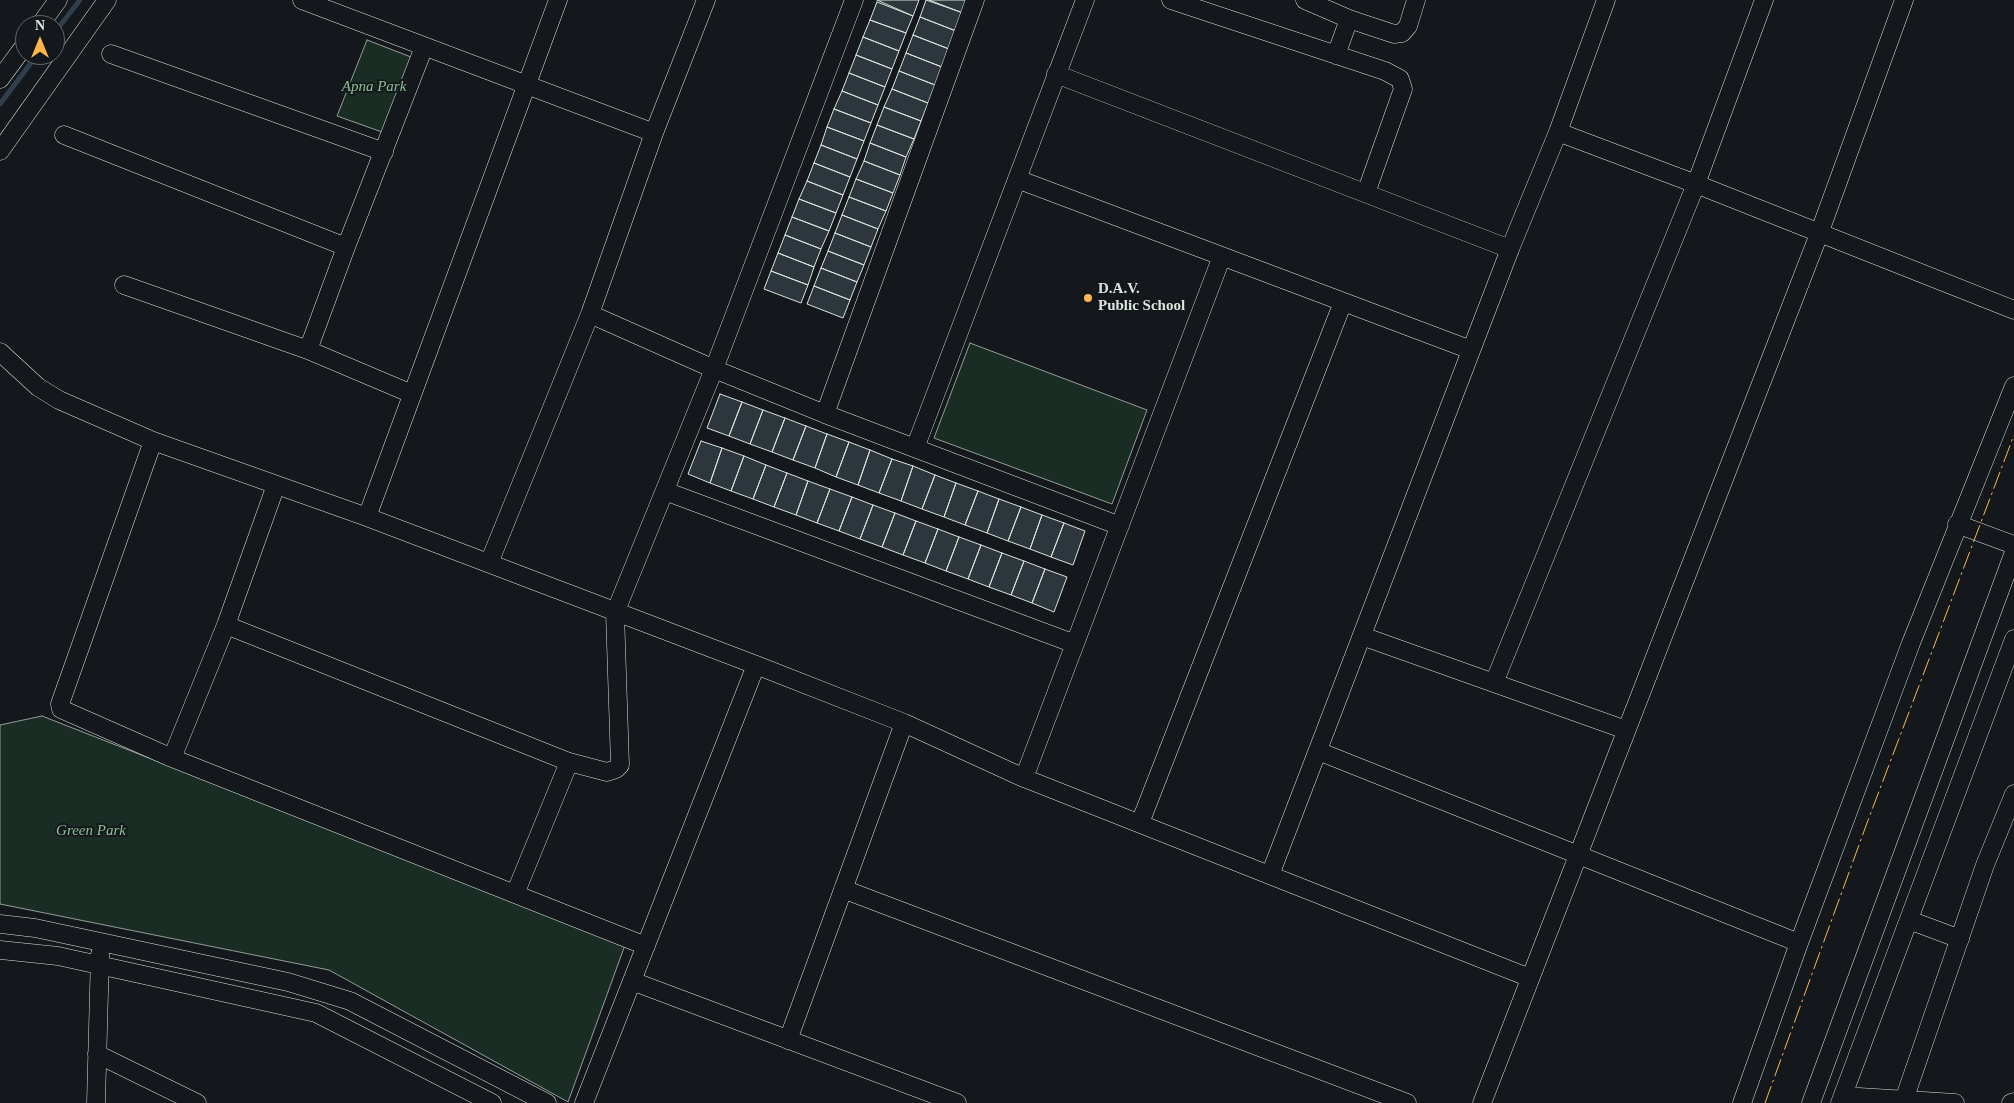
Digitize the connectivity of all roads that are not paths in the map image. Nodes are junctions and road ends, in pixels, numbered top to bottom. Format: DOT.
graph roads {
  1 [pos="58,0"];
  2 [pos="107,0"];
  3 [pos="302,0"];
  4 [pos="558,0"];
  5 [pos="706,0"];
  6 [pos="854,0"];
  7 [pos="975,0"];
  8 [pos="1084,0"];
  9 [pos="1171,0"];
  10 [pos="1305,0"];
  11 [pos="1416,0"];
  12 [pos="1606,0"];
  13 [pos="1764,0"];
  14 [pos="1904,0"];
  15 [pos="47,15"];
  16 [pos="1349,19"];
  17 [pos="424,47"];
  18 [pos="111,54"];
  19 [pos="1336,55"];
  20 [pos="15,59"];
  21 [pos="1056,74"];
  22 [pos="0,79"];
  23 [pos="528,84"];
  24 [pos="1558,132"];
  25 [pos="654,133"];
  26 [pos="64,135"];
  27 [pos="0,151"];
  28 [pos="384,152"];
  29 [pos="1017,179"];
  30 [pos="1696,184"];
  31 [pos="1366,193"];
  32 [pos="1819,234"];
  33 [pos="346,247"];
  34 [pos="1510,249"];
  35 [pos="1222,256"];
  36 [pos="124,284"];
  37 [pos="1343,302"];
  38 [pos="2014,310"];
  39 [pos="590,314"];
  40 [pos="308,350"];
  41 [pos="1471,350"];
  42 [pos="0,352"];
  43 [pos="714,369"];
  44 [pos="2014,386"];
  45 [pos="412,394"];
  46 [pos="825,414"];
  47 [pos="153,441"];
  48 [pos="915,448"];
  49 [pos="276,485"];
  50 [pos="665,491"];
  51 [pos="367,517"];
  52 [pos="1957,524"];
  53 [pos="1120,526"];
  54 [pos="2014,545"];
  55 [pos="2014,552"];
  56 [pos="488,563"];
  57 [pos="615,613"];
  58 [pos="226,625"];
  59 [pos="1362,636"];
  60 [pos="2014,639"];
  61 [pos="1075,644"];
  62 [pos="756,665"];
  63 [pos="1494,683"];
  64 [pos="904,723"];
  65 [pos="1626,730"];
  66 [pos="1318,751"];
  67 [pos="172,758"];
  68 [pos="569,762"];
  69 [pos="1024,778"];
  70 [pos="2014,794"];
  71 [pos="1140,823"];
  72 [pos="1578,854"];
  73 [pos="1270,875"];
  74 [pos="843,889"];
  75 [pos="516,894"];
  76 [pos="1909,920"];
  77 [pos="0,924"];
  78 [pos="1960,940"];
  79 [pos="100,942"];
  80 [pos="1799,943"];
  81 [pos="646,946"];
  82 [pos="0,950"];
  83 [pos="100,965"];
  84 [pos="1530,978"];
  85 [pos="632,981"];
  86 [pos="788,1040"];
  87 [pos="97,1054"];
  88 [pos="1842,1099"];
  89 [pos="1904,1100"];
  90 [pos="96,1103"];
  91 [pos="198,1103"];
  92 [pos="492,1103"];
  93 [pos="547,1103"];
  94 [pos="584,1103"];
  95 [pos="957,1103"];
  96 [pos="1407,1103"];
  97 [pos="1482,1103"];
  98 [pos="1742,1103"];
  99 [pos="1812,1103"];
  100 [pos="1955,1103"];
  1 -- 15 [label="street"];
  2 -- 27 [label="street"];
  3 -- 17 [label="street"];
  4 -- 23 [label="street"];
  5 -- 25 [label="street"];
  6 -- 43 [label="street"];
  7 -- 46 [label="street"];
  8 -- 21 [label="street"];
  9 -- 19 [label="street"];
  10 -- 16 [label="street"];
  11 -- 16 [label="street"];
  12 -- 24 [label="street"];
  13 -- 30 [label="street"];
  14 -- 32 [label="street"];
  16 -- 19 [label="street"];
  17 -- 23 [label="street"];
  17 -- 28 [label="street"];
  18 -- 28 [label="street"];
  19 -- 31 [label="street"];
  20 -- 22 [label="street"];
  21 -- 29 [label="street"];
  21 -- 31 [label="street"];
  23 -- 25 [label="street"];
  23 -- 45 [label="street"];
  24 -- 30 [label="street"];
  24 -- 34 [label="street"];
  25 -- 39 [label="street"];
  26 -- 33 [label="street"];
  28 -- 33 [label="street"];
  29 -- 35 [label="street"];
  29 -- 48 [label="street"];
  30 -- 32 [label="street"];
  30 -- 63 [label="street"];
  31 -- 34 [label="street"];
  32 -- 38 [label="street"];
  32 -- 65 [label="street"];
  33 -- 40 [label="street"];
  34 -- 41 [label="street"];
  35 -- 37 [label="street"];
  35 -- 53 [label="street"];
  36 -- 40 [label="street"];
  37 -- 41 [label="street"];
  37 -- 71 [label="street"];
  39 -- 43 [label="street"];
  39 -- 56 [label="street"];
  40 -- 45 [label="street"];
  41 -- 59 [label="street"];
  42 -- 47 [label="street"];
  43 -- 46 [label="street"];
  43 -- 50 [label="street"];
  44 -- 52 [label="street"];
  45 -- 51 [label="street"];
  46 -- 48 [label="street"];
  47 -- 49 [label="street"];
  47 -- 67 [label="street"];
  48 -- 53 [label="street"];
  49 -- 51 [label="street"];
  49 -- 58 [label="street"];
  50 -- 57 [label="street"];
  50 -- 61 [label="street"];
  51 -- 56 [label="street"];
  52 -- 54 [label="street"];
  52 -- 80 [label="street"];
  53 -- 61 [label="street"];
  55 -- 99 [label="street"];
  56 -- 57 [label="street"];
  57 -- 62 [label="street"];
  57 -- 68 [label="street"];
  58 -- 67 [label="street"];
  58 -- 68 [label="street"];
  59 -- 63 [label="street"];
  59 -- 66 [label="street"];
  60 -- 76 [label="street"];
  61 -- 69 [label="street"];
  62 -- 64 [label="street"];
  62 -- 81 [label="street"];
  63 -- 65 [label="street"];
  64 -- 69 [label="street"];
  64 -- 74 [label="street"];
  65 -- 72 [label="street"];
  66 -- 72 [label="street"];
  66 -- 73 [label="street"];
  67 -- 75 [label="street"];
  68 -- 75 [label="street"];
  69 -- 71 [label="street"];
  70 -- 78 [label="street"];
  71 -- 73 [label="street"];
  72 -- 80 [label="street"];
  72 -- 84 [label="street"];
  73 -- 84 [label="street"];
  74 -- 86 [label="street"];
  74 -- 96 [label="street"];
  75 -- 81 [label="street"];
  76 -- 78 [label="street"];
  76 -- 88 [label="street"];
  77 -- 79 [label="street"];
  78 -- 89 [label="street"];
  79 -- 83 [label="street"];
  79 -- 93 [label="street"];
  80 -- 98 [label="street"];
  81 -- 85 [label="street"];
  82 -- 83 [label="street"];
  83 -- 87 [label="street"];
  83 -- 92 [label="street"];
  84 -- 97 [label="street"];
  85 -- 86 [label="street"];
  85 -- 94 [label="street"];
  86 -- 95 [label="street"];
  87 -- 90 [label="street"];
  87 -- 91 [label="street"];
  88 -- 89 [label="street"];
  89 -- 100 [label="street"];
}
